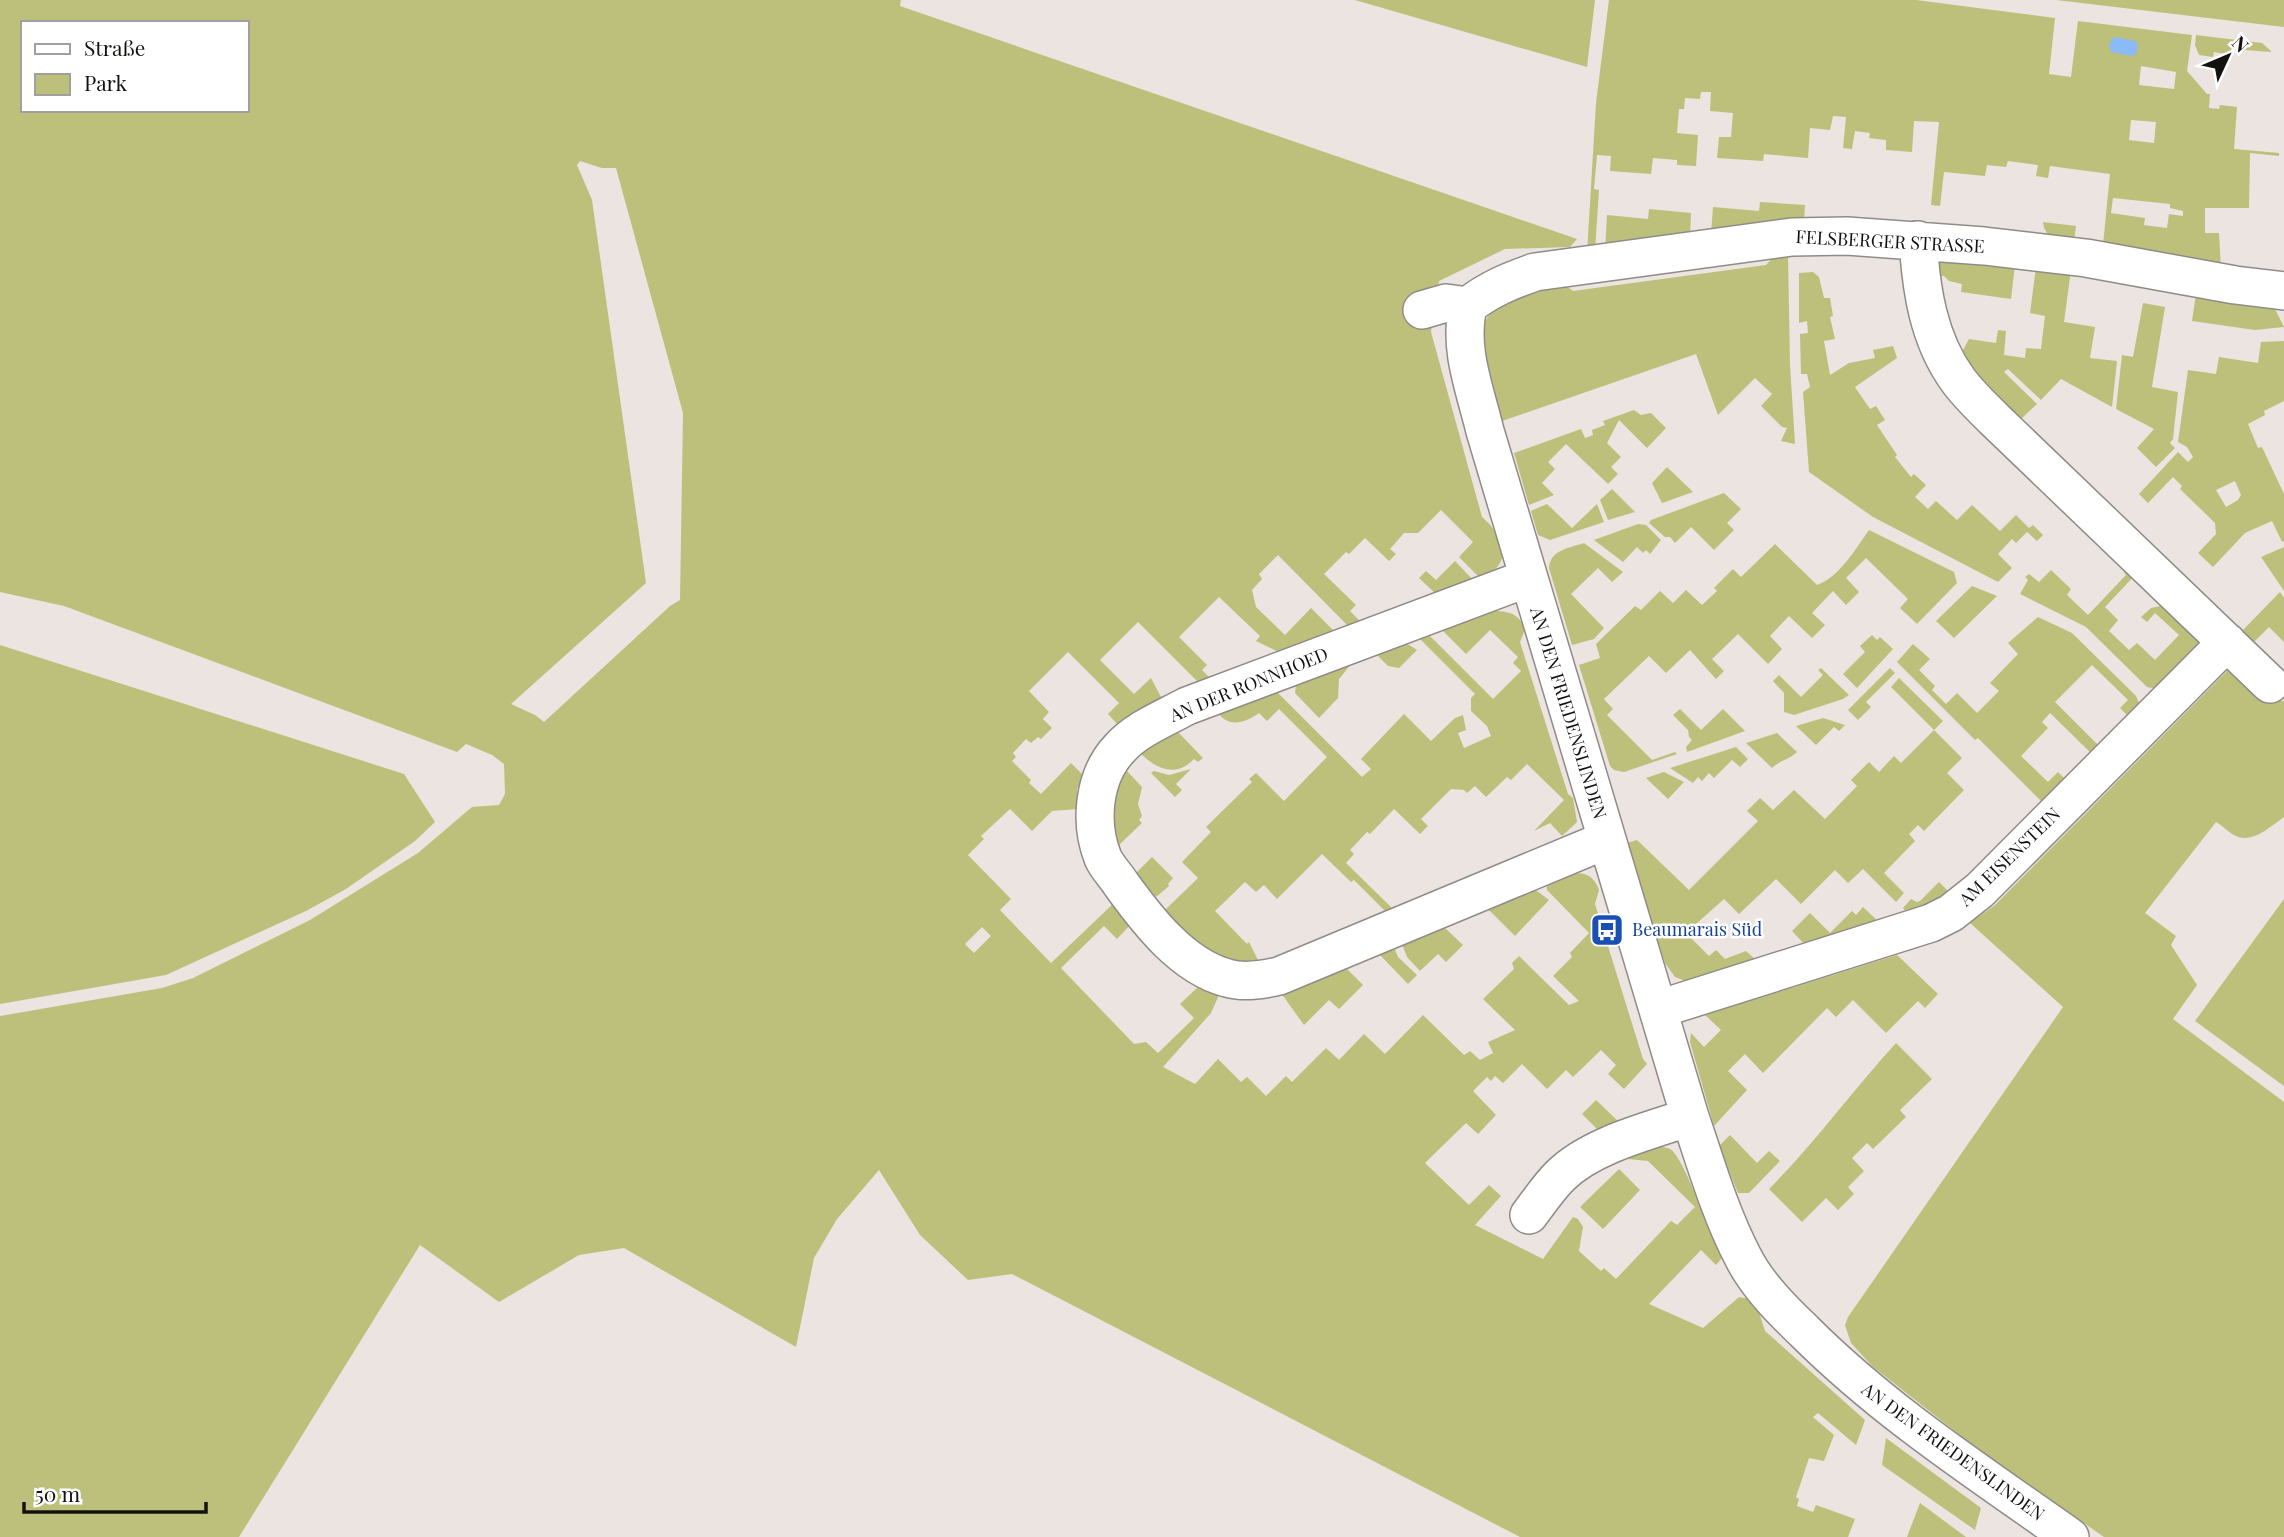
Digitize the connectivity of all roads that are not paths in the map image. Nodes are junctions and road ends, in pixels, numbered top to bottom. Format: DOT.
graph roads {
  1 [pos="1918,240"];
  2 [pos="2284,291"];
  3 [pos="1468,306"];
  4 [pos="1422,310"];
  5 [pos="1528,578"];
  6 [pos="2227,642"];
  7 [pos="2270,684"];
  8 [pos="1606,840"];
  9 [pos="1659,1009"];
  10 [pos="1690,1117"];
  11 [pos="1528,1215"];
  12 [pos="2070,1537"];
  1 -- 2 [label="street, FELSBERGER STRASSE"];
  1 -- 3 [label="street, FELSBERGER STRASSE"];
  1 -- 6 [label="street"];
  3 -- 4 [label="street"];
  3 -- 5 [label="street, AN DEN FRIEDENSLINDEN"];
  5 -- 8 [label="street, AN DEN FRIEDENSLINDEN"];
  5 -- 8 [label="street, AN DER RONNHOED"];
  6 -- 7 [label="street"];
  6 -- 9 [label="street, AM EISENSTEIN"];
  8 -- 9 [label="street, AN DEN FRIEDENSLINDEN"];
  9 -- 10 [label="street, AN DEN FRIEDENSLINDEN"];
  10 -- 11 [label="street"];
  10 -- 12 [label="street, AN DEN FRIEDENSLINDEN"];
}
